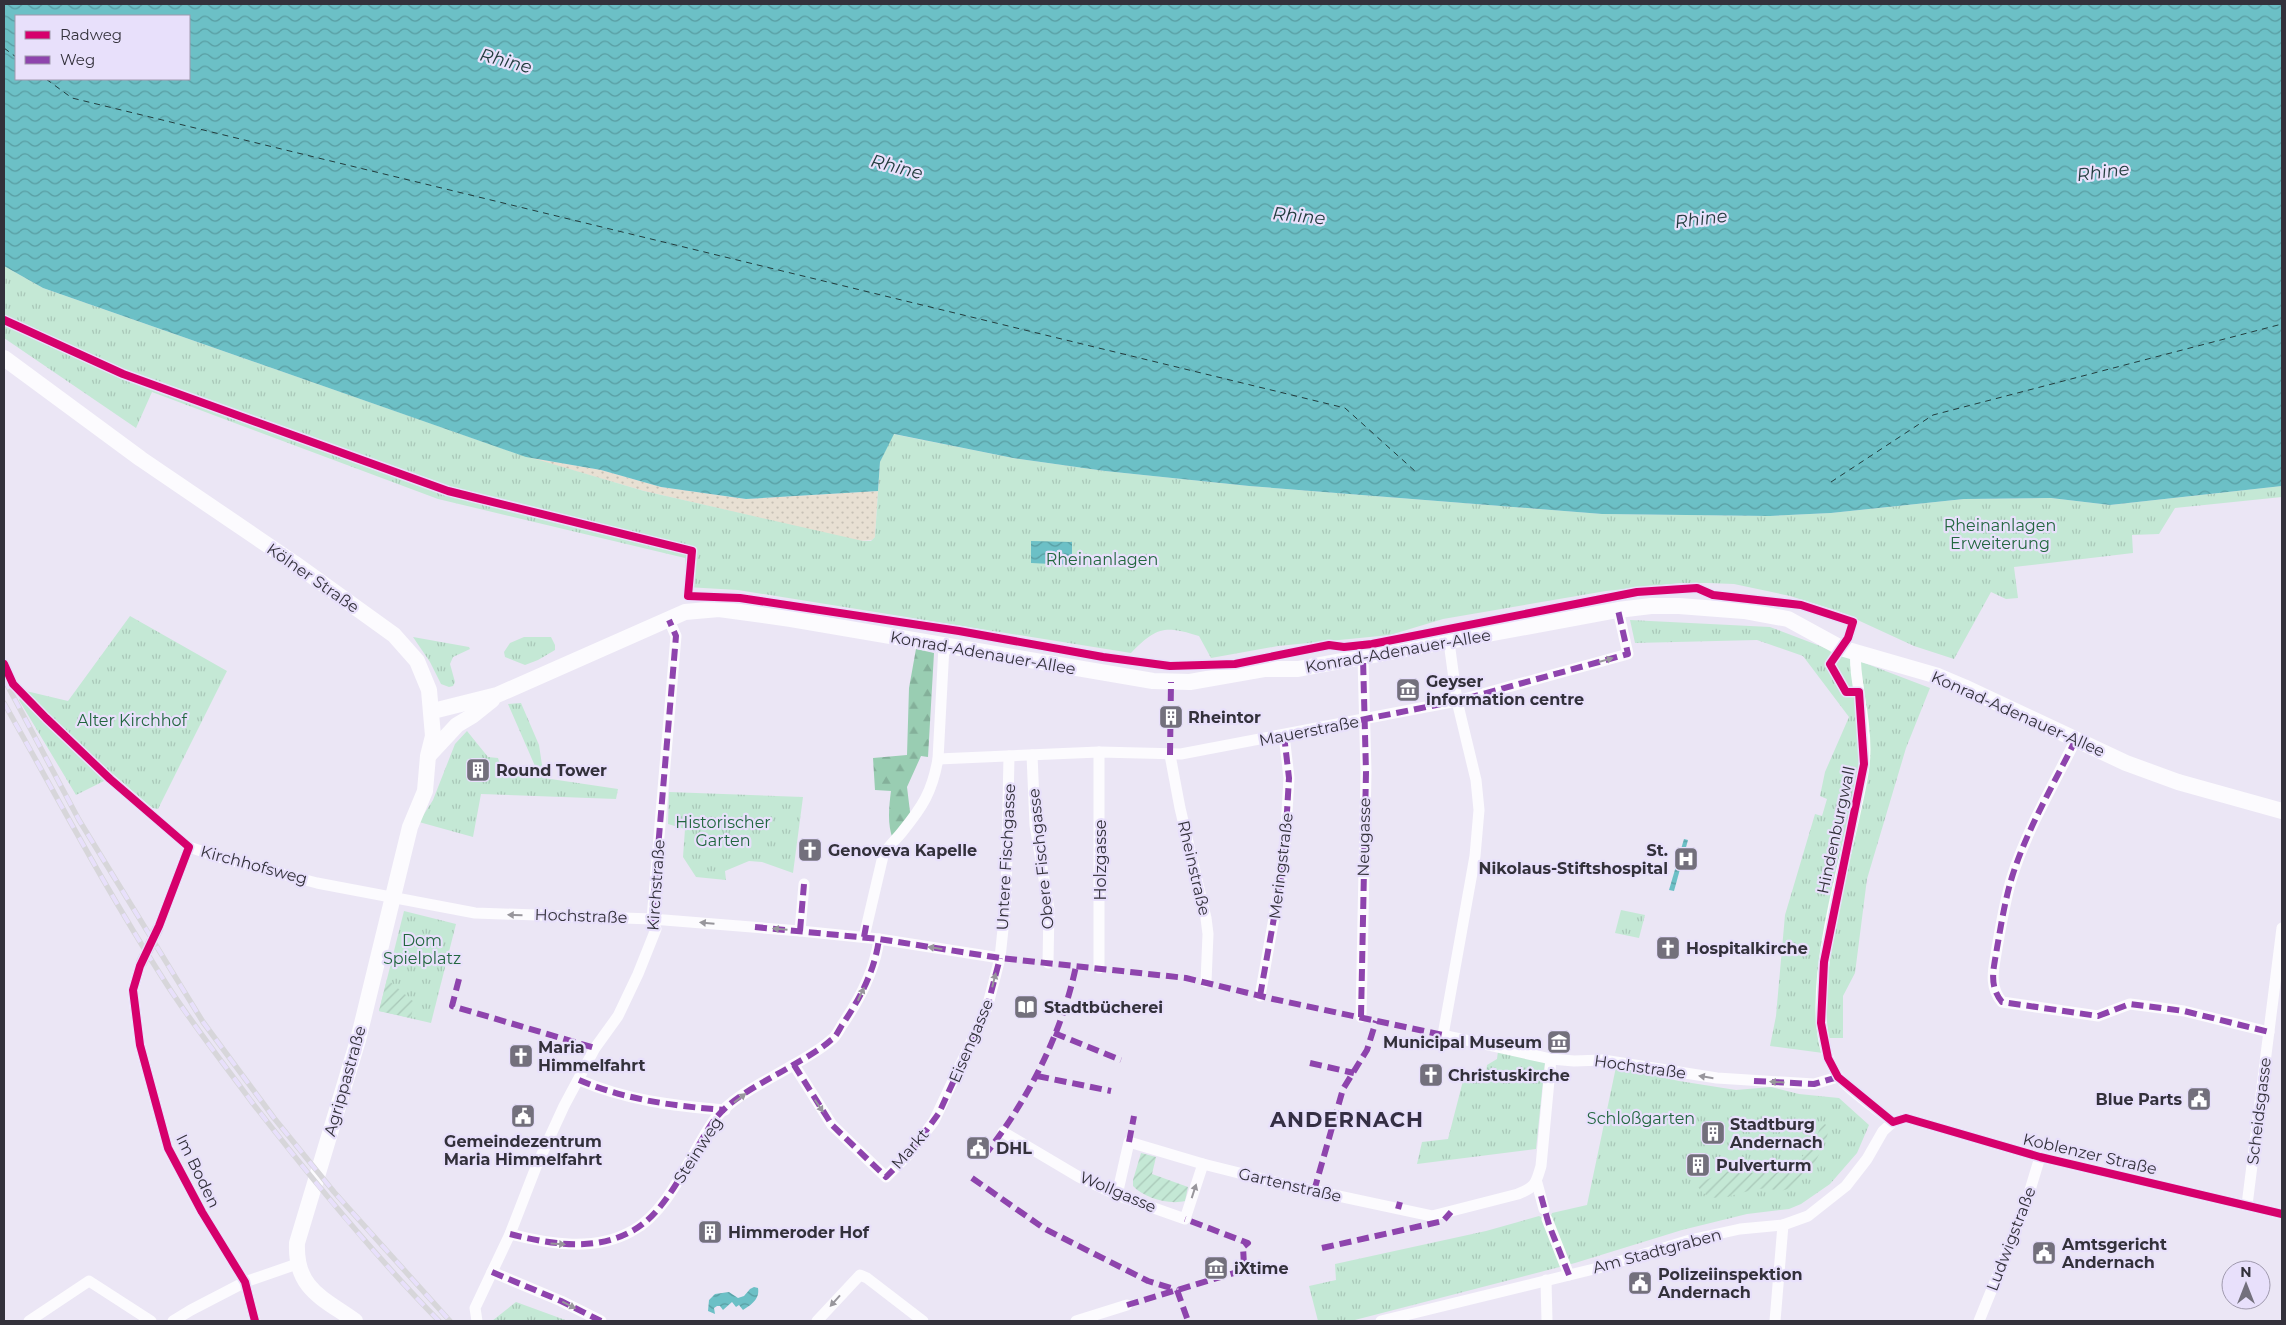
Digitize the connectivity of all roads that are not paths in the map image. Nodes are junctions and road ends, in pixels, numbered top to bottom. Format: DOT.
graph roads {
  1 [pos="4,358"];
  2 [pos="1618,610"];
  3 [pos="669,620"];
  4 [pos="1449,642"];
  5 [pos="944,646"];
  6 [pos="1856,653"];
  7 [pos="1363,658"];
  8 [pos="497,695"];
  9 [pos="1457,701"];
  10 [pos="433,711"];
  11 [pos="472,716"];
  12 [pos="1363,720"];
  13 [pos="1284,735"];
  14 [pos="2076,739"];
  15 [pos="1099,752"];
  16 [pos="1032,755"];
  17 [pos="1170,755"];
  18 [pos="428,756"];
  19 [pos="1009,756"];
  20 [pos="938,759"];
  21 [pos="110,779"];
  22 [pos="2282,811"];
  23 [pos="190,847"];
  24 [pos="804,884"];
  25 [pos="393,898"];
  26 [pos="652,918"];
  27 [pos="159,926"];
  28 [pos="2282,928"];
  29 [pos="800,931"];
  30 [pos="864,937"];
  31 [pos="879,939"];
  32 [pos="1000,958"];
  33 [pos="1048,963"];
  34 [pos="140,966"];
  35 [pos="1099,968"];
  36 [pos="1206,982"];
  37 [pos="1260,996"];
  38 [pos="1361,1017"];
  39 [pos="2269,1032"];
  40 [pos="1551,1059"];
  41 [pos="794,1065"];
  42 [pos="1838,1077"];
  43 [pos="578,1080"];
  44 [pos="725,1110"];
  45 [pos="934,1120"];
  46 [pos="1892,1122"];
  47 [pos="1003,1132"];
  48 [pos="2040,1157"];
  49 [pos="1203,1164"];
  50 [pos="1537,1183"];
  51 [pos="1117,1195"];
  52 [pos="2247,1205"];
  53 [pos="2282,1214"];
  54 [pos="1783,1225"];
  55 [pos="510,1234"];
  56 [pos="297,1264"];
  57 [pos="492,1272"];
  58 [pos="1569,1274"];
  59 [pos="1546,1280"];
  60 [pos="245,1282"];
  61 [pos="1127,1305"];
  62 [pos="29,1321"];
  63 [pos="152,1321"];
  64 [pos="174,1321"];
  65 [pos="255,1321"];
  66 [pos="355,1321"];
  67 [pos="477,1321"];
  68 [pos="601,1321"];
  69 [pos="817,1321"];
  70 [pos="923,1321"];
  71 [pos="1076,1321"];
  72 [pos="1381,1321"];
  73 [pos="1547,1321"];
  74 [pos="1775,1321"];
  75 [pos="1979,1321"];
  1 -- 10 [label="street, Kölner Straße"];
  2 -- 4 [label="street, Konrad-Adenauer-Allee"];
  2 -- 6 [label="street, Konrad-Adenauer-Allee"];
  9 -- 2 [label="street, Mauerstraße, one-way"];
  3 -- 5 [label="street, Konrad-Adenauer-Allee"];
  3 -- 8 [label="street, Konrad-Adenauer-Allee"];
  3 -- 26 [label="street, Kirchstraße"];
  4 -- 7 [label="street, Konrad-Adenauer-Allee"];
  4 -- 9 [label="street"];
  5 -- 7 [label="street, Konrad-Adenauer-Allee"];
  5 -- 20 [label="street"];
  6 -- 14 [label="street, Konrad-Adenauer-Allee"];
  6 -- 42 [label="street, Hindenburgwall"];
  7 -- 12 [label="street, Neugasse"];
  8 -- 10 [label="street"];
  8 -- 11 [label="street"];
  9 -- 12 [label="street, Mauerstraße"];
  9 -- 40 [label="street, Hochstraße"];
  10 -- 11 [label="street"];
  10 -- 18 [label="street, Kölner Straße"];
  11 -- 18 [label="street"];
  12 -- 13 [label="street, Mauerstraße"];
  12 -- 38 [label="street, Neugasse"];
  13 -- 17 [label="street, Mauerstraße"];
  13 -- 37 [label="street, Meringstraße"];
  14 -- 22 [label="street, Konrad-Adenauer-Allee"];
  14 -- 39 [label="street"];
  15 -- 16 [label="street, Mauerstraße"];
  15 -- 17 [label="street, Mauerstraße"];
  15 -- 35 [label="street, Holzgasse"];
  16 -- 19 [label="street, Mauerstraße"];
  16 -- 33 [label="street, Obere Fischgasse"];
  17 -- 36 [label="street, Rheinstraße"];
  18 -- 25 [label="street, Kölner Straße"];
  19 -- 20 [label="street, Mauerstraße"];
  19 -- 32 [label="street, Untere Fischgasse"];
  20 -- 30 [label="street"];
  21 -- 23 [label="street, Kirchhofsweg"];
  23 -- 25 [label="street, Kirchhofsweg"];
  23 -- 27 [label="street"];
  24 -- 29 [label="street"];
  26 -- 25 [label="street, Hochstraße, one-way"];
  25 -- 56 [label="street, Agrippastraße"];
  29 -- 26 [label="street, Hochstraße, one-way"];
  26 -- 43 [label="street, Kirchstraße"];
  28 -- 39 [label="street, Scheidsgasse"];
  29 -- 30 [label="street, Hochstraße"];
  30 -- 31 [label="street, Hochstraße"];
  32 -- 31 [label="street, Hochstraße, one-way"];
  41 -- 31 [label="street, Steinweg, one-way"];
  45 -- 32 [label="street, Eisengasse, one-way"];
  34 -- 60 [label="street, Im Boden"];
  39 -- 52 [label="street, Scheidsgasse"];
  42 -- 40 [label="street, Hochstraße, one-way"];
  40 -- 50 [label="street"];
  44 -- 41 [label="street, Steinweg, one-way"];
  41 -- 45 [label="street, Markt, one-way"];
  42 -- 46 [label="street"];
  43 -- 44 [label="street"];
  43 -- 55 [label="street, Kirchstraße"];
  55 -- 44 [label="street, Steinweg, one-way"];
  46 -- 48 [label="street, Koblenzer Straße"];
  46 -- 54 [label="street, Am Stadtgraben"];
  47 -- 51 [label="street, Wollgasse"];
  48 -- 52 [label="street, Koblenzer Straße"];
  48 -- 75 [label="street, Ludwigstraße"];
  49 -- 50 [label="street, Gartenstraße"];
  51 -- 49 [label="street, Wollgasse, one-way"];
  49 -- 51 [label="street, Gartenstraße"];
  50 -- 58 [label="street"];
  52 -- 53 [label="street, Koblenzer Straße"];
  54 -- 58 [label="street, Am Stadtgraben"];
  54 -- 74 [label="street"];
  55 -- 57 [label="street, Kirchstraße"];
  56 -- 60 [label="street"];
  56 -- 66 [label="street"];
  57 -- 67 [label="street, Kirchstraße"];
  57 -- 68 [label="street, one-way"];
  58 -- 59 [label="street, Am Stadtgraben"];
  59 -- 72 [label="street, Am Stadtgraben"];
  59 -- 73 [label="street"];
  60 -- 64 [label="street"];
  60 -- 65 [label="street, Im Boden"];
  61 -- 71 [label="street"];
  62 -- 63 [label="street"];
  70 -- 69 [label="street, one-way"];
}
